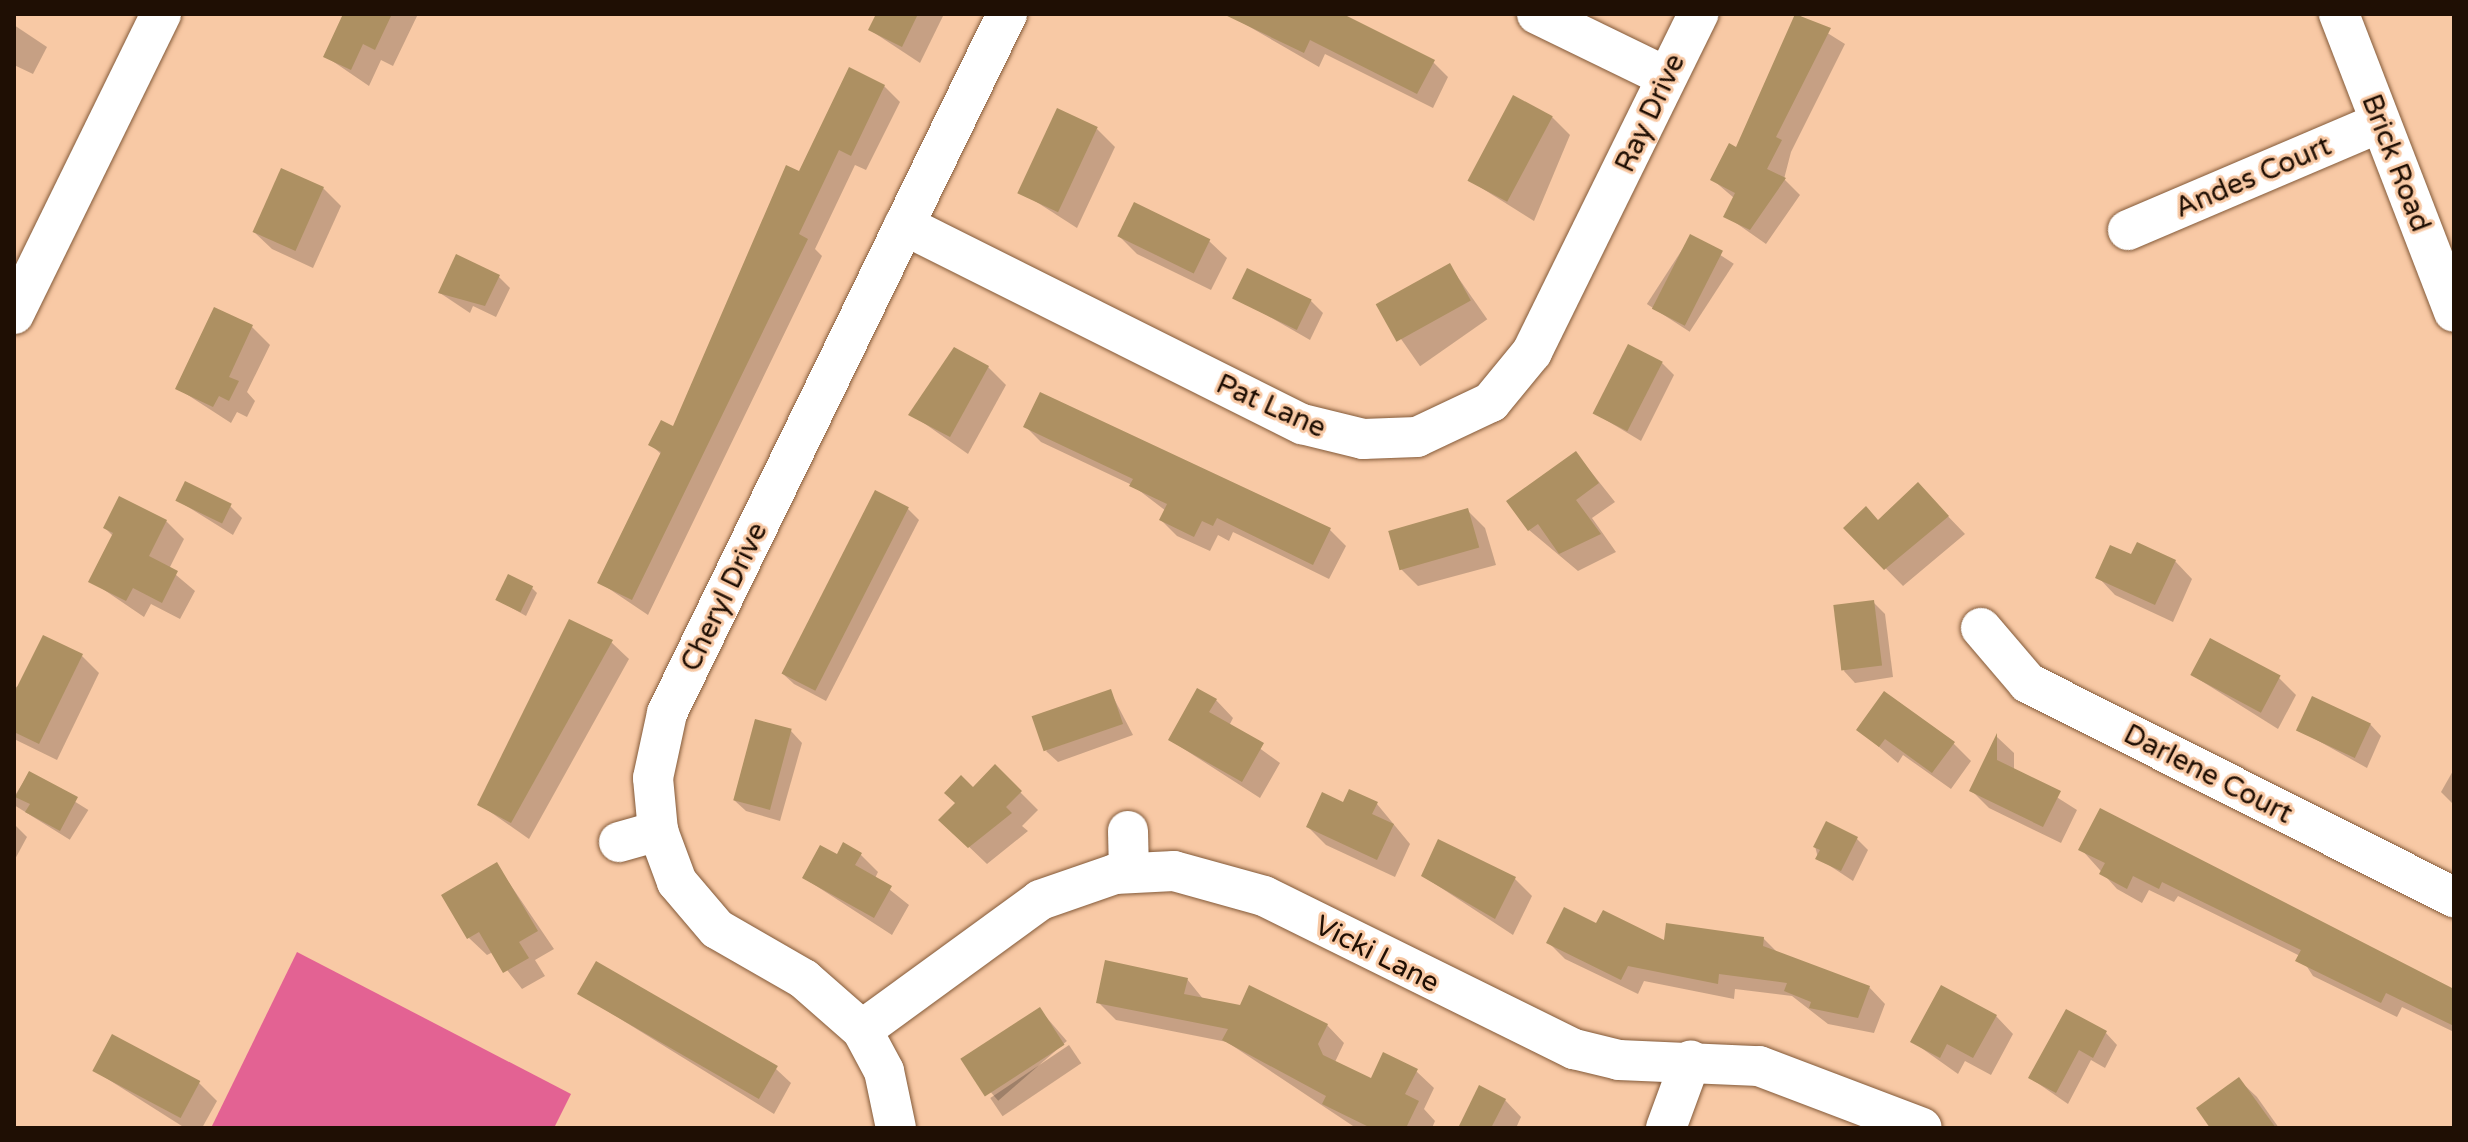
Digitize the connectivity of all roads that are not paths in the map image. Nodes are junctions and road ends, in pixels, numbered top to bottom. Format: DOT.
graph roads {
  1 [pos="161,14"];
  2 [pos="1007,14"];
  3 [pos="1537,14"];
  4 [pos="1698,14"];
  5 [pos="2339,14"];
  6 [pos="1667,77"];
  7 [pos="2379,123"];
  8 [pos="1603,213"];
  9 [pos="904,225"];
  10 [pos="2128,230"];
  11 [pos="2454,312"];
  12 [pos="14,314"];
  13 [pos="1981,628"];
  14 [pos="658,831"];
  15 [pos="1128,831"];
  16 [pos="619,842"];
  17 [pos="1129,872"];
  18 [pos="2454,897"];
  19 [pos="862,1030"];
  20 [pos="1691,1060"];
  21 [pos="896,1128"];
  22 [pos="1666,1128"];
  23 [pos="1922,1128"];
  1 -- 12 [label="street"];
  2 -- 9 [label="street, Cheryl Drive"];
  3 -- 6 [label="street"];
  4 -- 6 [label="street, Ray Drive"];
  5 -- 7 [label="street, Brick Road"];
  6 -- 8 [label="street, Ray Drive"];
  7 -- 10 [label="street, Andes Court"];
  7 -- 11 [label="street, Brick Road"];
  8 -- 9 [label="street, Pat Lane"];
  9 -- 14 [label="street, Cheryl Drive"];
  13 -- 18 [label="street, Darlene Court"];
  14 -- 16 [label="street"];
  14 -- 19 [label="street, Cheryl Drive"];
  15 -- 17 [label="street"];
  17 -- 19 [label="street, Vicki Lane"];
  17 -- 20 [label="street, Vicki Lane"];
  19 -- 21 [label="street, Cheryl Drive"];
  20 -- 22 [label="street"];
  20 -- 23 [label="street, Vicki Lane"];
}
